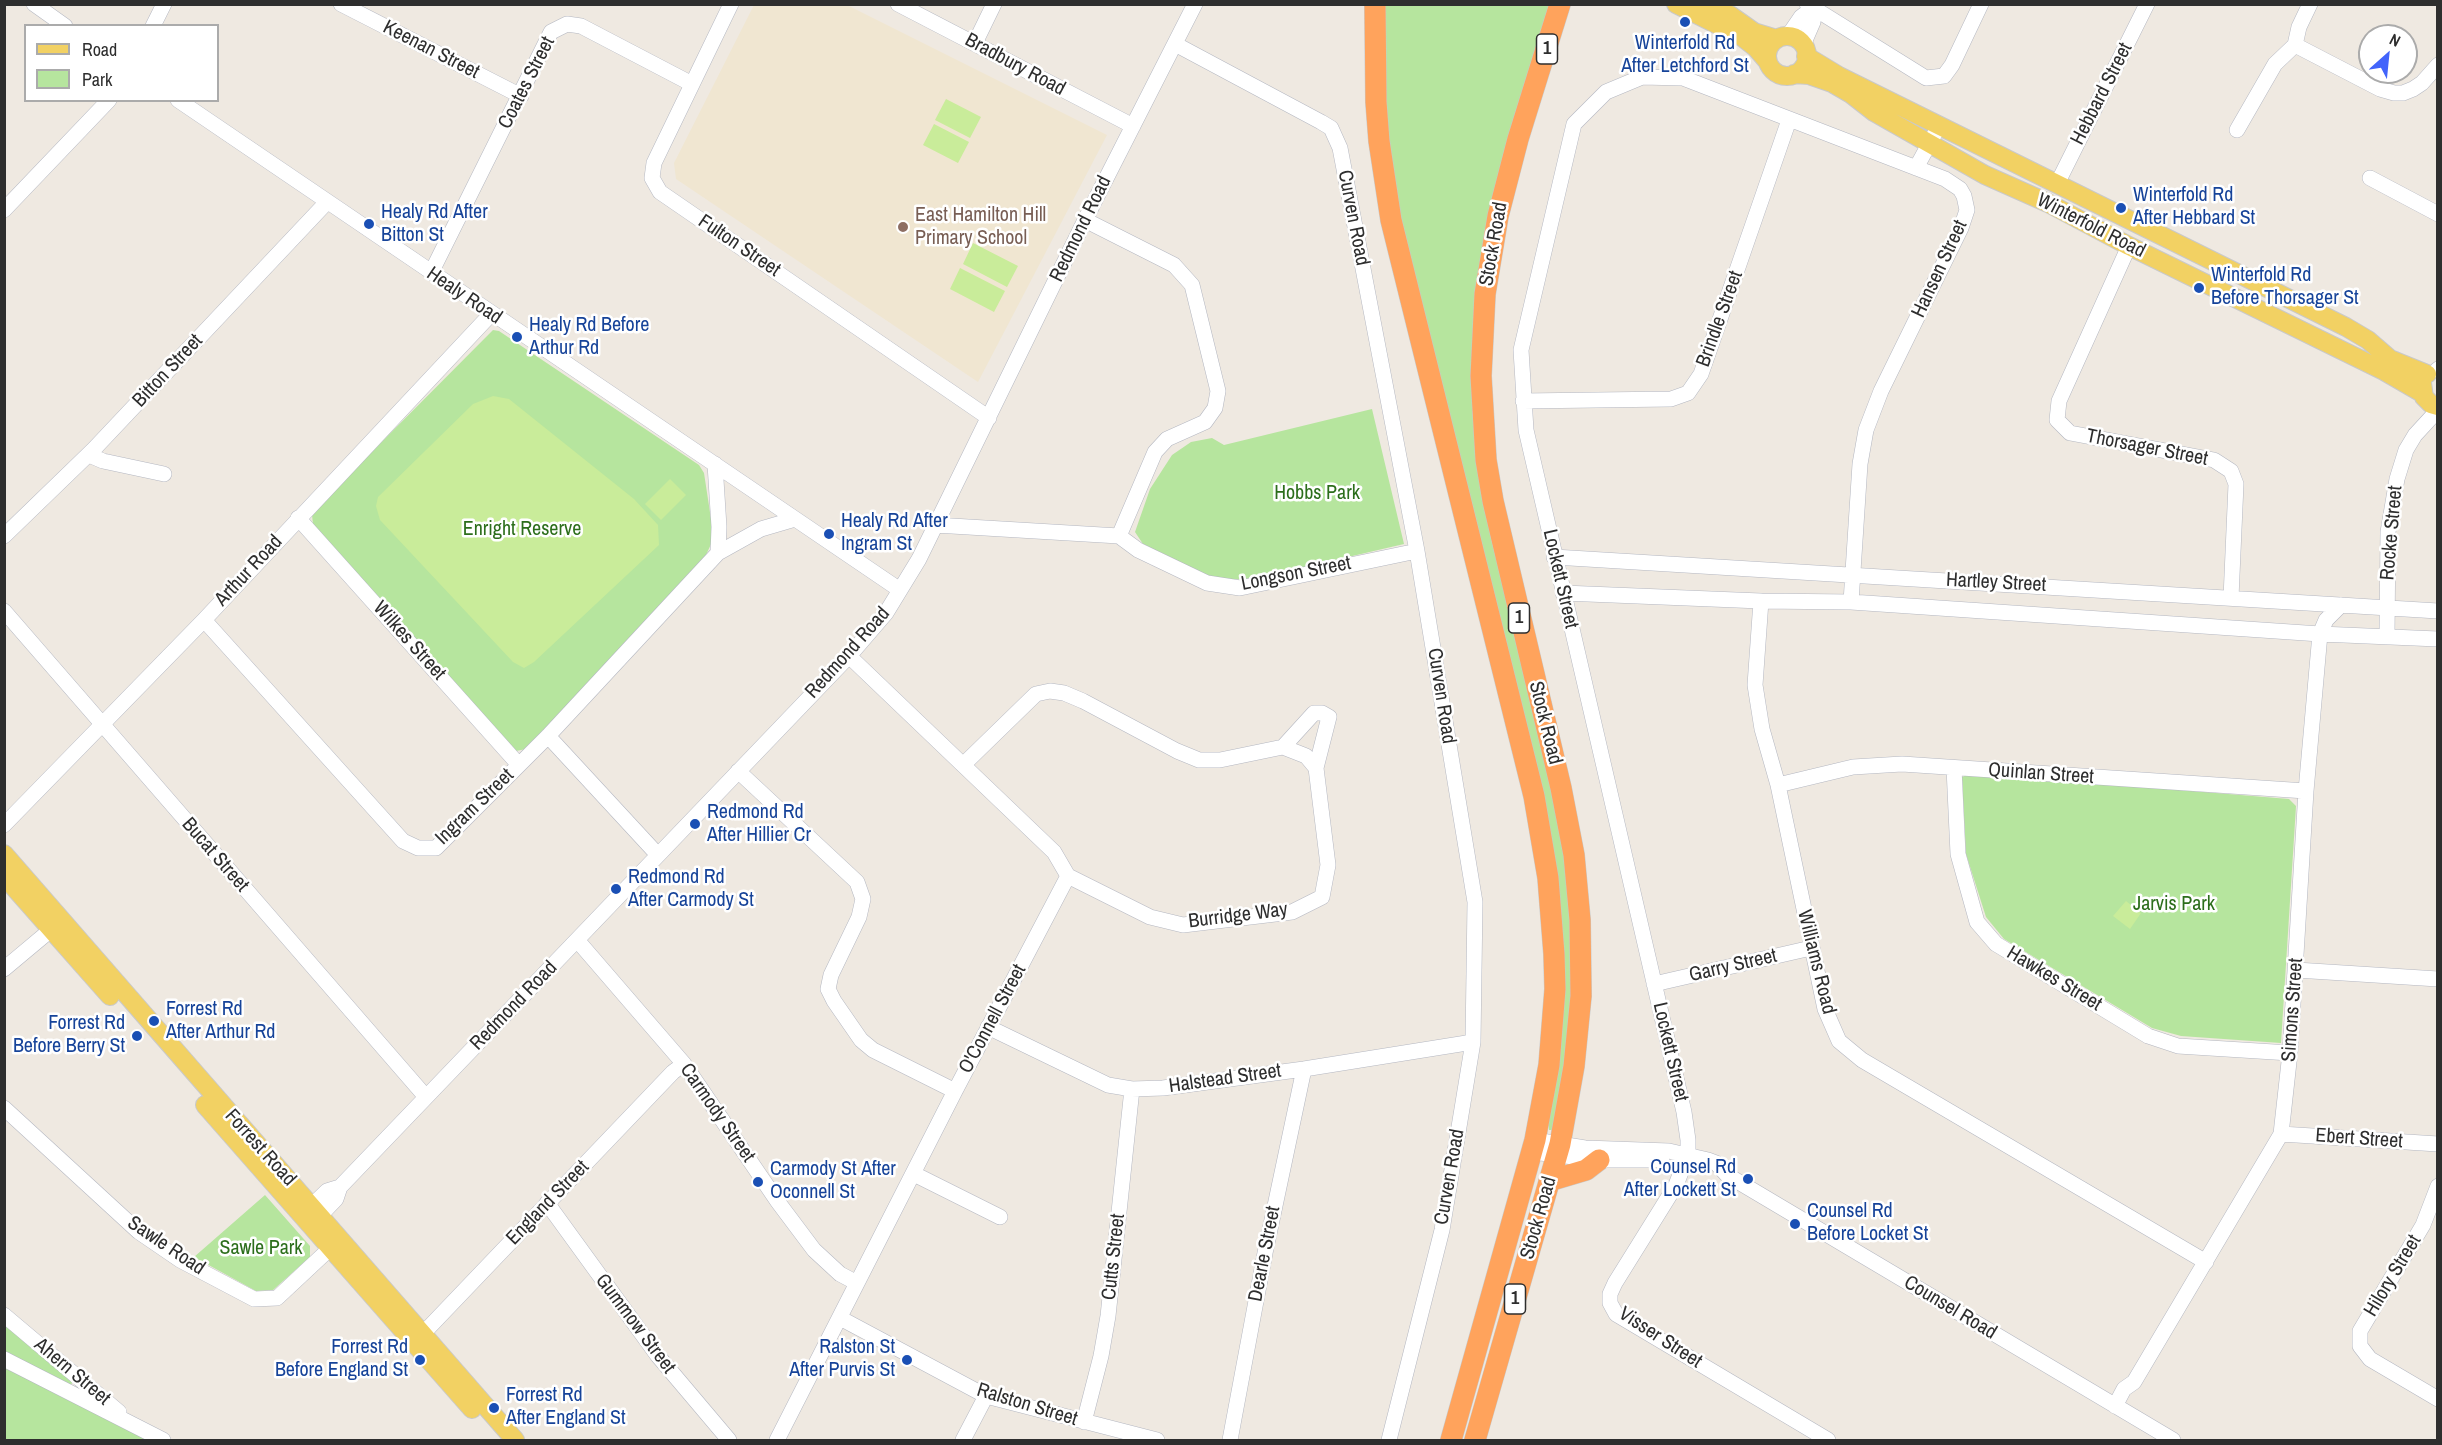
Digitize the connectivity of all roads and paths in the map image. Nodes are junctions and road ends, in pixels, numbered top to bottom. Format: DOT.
graph roads {
  1 [pos="34,4"];
  2 [pos="164,4"];
  3 [pos="341,4"];
  4 [pos="731,4"];
  5 [pos="898,4"];
  6 [pos="994,4"];
  7 [pos="1195,4"];
  8 [pos="1375,4"];
  9 [pos="1560,4"];
  10 [pos="1676,4"];
  11 [pos="1702,4"];
  12 [pos="1982,4"];
  13 [pos="2147,4"];
  14 [pos="2310,4"];
  15 [pos="1812,6"];
  16 [pos="370,11"];
  17 [pos="62,24"];
  18 [pos="154,24"];
  19 [pos="975,43"];
  20 [pos="1175,44"];
  21 [pos="1793,44"];
  22 [pos="2295,45"];
  23 [pos="1768,62"];
  24 [pos="2438,65"];
  25 [pos="1794,74"];
  26 [pos="1683,78"];
  27 [pos="692,84"];
  28 [pos="521,96"];
  29 [pos="107,102"];
  30 [pos="181,102"];
  31 [pos="1789,120"];
  32 [pos="1132,126"];
  33 [pos="1939,126"];
  34 [pos="2237,130"];
  35 [pos="1930,144"];
  36 [pos="1916,168"];
  37 [pos="2370,178"];
  38 [pos="2057,184"];
  39 [pos="327,202"];
  40 [pos="4,210"];
  41 [pos="2438,214"];
  42 [pos="1085,220"];
  43 [pos="2129,246"];
  44 [pos="431,273"];
  45 [pos="491,314"];
  46 [pos="2435,371"];
  47 [pos="1523,401"];
  48 [pos="2430,402"];
  49 [pos="989,418"];
  50 [pos="88,455"];
  51 [pos="715,464"];
  52 [pos="164,474"];
  53 [pos="298,518"];
  54 [pos="795,519"];
  55 [pos="935,525"];
  56 [pos="4,536"];
  57 [pos="1119,536"];
  58 [pos="1417,551"];
  59 [pos="718,553"];
  60 [pos="1554,557"];
  61 [pos="1852,574"];
  62 [pos="900,590"];
  63 [pos="1563,593"];
  64 [pos="2231,597"];
  65 [pos="1761,601"];
  66 [pos="1851,602"];
  67 [pos="2341,605"];
  68 [pos="2386,608"];
  69 [pos="4,611"];
  70 [pos="2438,611"];
  71 [pos="204,620"];
  72 [pos="2320,634"];
  73 [pos="2387,636"];
  74 [pos="2438,639"];
  75 [pos="849,656"];
  76 [pos="102,725"];
  77 [pos="549,736"];
  78 [pos="1283,747"];
  79 [pos="519,765"];
  80 [pos="963,765"];
  81 [pos="1316,768"];
  82 [pos="1954,768"];
  83 [pos="738,771"];
  84 [pos="1778,785"];
  85 [pos="2306,791"];
  86 [pos="4,825"];
  87 [pos="4,854"];
  88 [pos="657,854"];
  89 [pos="4,876"];
  90 [pos="1068,876"];
  91 [pos="56,925"];
  92 [pos="577,940"];
  93 [pos="1811,948"];
  94 [pos="4,969"];
  95 [pos="2296,970"];
  96 [pos="2438,979"];
  97 [pos="1654,984"];
  98 [pos="988,1027"];
  99 [pos="1473,1042"];
  100 [pos="2290,1053"];
  101 [pos="684,1064"];
  102 [pos="1304,1069"];
  103 [pos="1132,1089"];
  104 [pos="954,1091"];
  105 [pos="426,1097"];
  106 [pos="4,1108"];
  107 [pos="2281,1134"];
  108 [pos="2438,1144"];
  109 [pos="1534,1146"];
  110 [pos="1558,1150"];
  111 [pos="1686,1159"];
  112 [pos="1599,1160"];
  113 [pos="914,1173"];
  114 [pos="1549,1181"];
  115 [pos="2438,1185"];
  116 [pos="547,1203"];
  117 [pos="311,1216"];
  118 [pos="1000,1217"];
  119 [pos="335,1244"];
  120 [pos="2206,1262"];
  121 [pos="856,1283"];
  122 [pos="4,1315"];
  123 [pos="840,1318"];
  124 [pos="418,1340"];
  125 [pos="4,1359"];
  126 [pos="986,1396"];
  127 [pos="2438,1399"];
  128 [pos="2119,1408"];
  129 [pos="1084,1422"];
  130 [pos="139,1428"];
  131 [pos="163,1440"];
  132 [pos="500,1440"];
  133 [pos="515,1440"];
  134 [pos="729,1440"];
  135 [pos="777,1440"];
  136 [pos="963,1440"];
  137 [pos="1157,1440"];
  138 [pos="1230,1440"];
  139 [pos="1389,1440"];
  140 [pos="1451,1440"];
  141 [pos="1475,1440"];
  142 [pos="1828,1440"];
  143 [pos="2173,1440"];
  1 -- 17 [label="street"];
  2 -- 18 [label="street"];
  3 -- 16 [label="street, Keenan Street"];
  4 -- 27 [label="street, Fulton Street"];
  5 -- 19 [label="street, Bradbury Road"];
  6 -- 19 [label="street"];
  7 -- 20 [label="street, Redmond Road"];
  8 -- 109 [label="highway, Stock Road / 1"];
  9 -- 110 [label="highway, Stock Road / 1"];
  10 -- 23 [label="main road"];
  11 -- 21 [label="main road, Winterfold Road"];
  12 -- 15 [label="street"];
  13 -- 38 [label="street, Hebbard Street"];
  14 -- 22 [label="street"];
  15 -- 21 [label="street"];
  16 -- 28 [label="street, Keenan Street"];
  19 -- 32 [label="street, Bradbury Road"];
  20 -- 32 [label="street, Redmond Road"];
  20 -- 58 [label="street, Curven Road"];
  21 -- 23 [label="main road"];
  21 -- 25 [label="main road"];
  21 -- 33 [label="main road, Winterfold Road"];
  22 -- 24 [label="street"];
  22 -- 34 [label="street"];
  23 -- 25 [label="main road, Winterfold Road"];
  25 -- 35 [label="main road, Winterfold Road"];
  26 -- 31 [label="street, Hansen Street"];
  26 -- 47 [label="street, Lockett Street"];
  27 -- 28 [label="street, Coates Street"];
  27 -- 49 [label="street, Fulton Street"];
  28 -- 44 [label="street, Coates Street"];
  29 -- 40 [label="street"];
  30 -- 39 [label="street, Healy Road"];
  31 -- 36 [label="street, Hansen Street"];
  31 -- 47 [label="street, Brindle Street"];
  32 -- 42 [label="street, Redmond Road"];
  33 -- 35 [label="street"];
  33 -- 38 [label="main road, Winterfold Road"];
  35 -- 36 [label="street"];
  35 -- 43 [label="main road, Winterfold Road"];
  36 -- 61 [label="street, Hansen Street"];
  37 -- 41 [label="street"];
  38 -- 46 [label="main road, Winterfold Road"];
  39 -- 44 [label="street, Healy Road"];
  39 -- 50 [label="street, Bitton Street"];
  42 -- 49 [label="street, Redmond Road"];
  42 -- 57 [label="street"];
  43 -- 48 [label="main road, Winterfold Road"];
  43 -- 64 [label="street, Thorsager Street"];
  44 -- 45 [label="street, Healy Road"];
  45 -- 51 [label="street, Healy Road"];
  45 -- 53 [label="street, Arthur Road"];
  46 -- 48 [label="main road"];
  47 -- 60 [label="street, Lockett Street"];
  48 -- 68 [label="street, Rocke Street"];
  49 -- 55 [label="street, Redmond Road"];
  50 -- 52 [label="street"];
  50 -- 56 [label="street, Bitton Street"];
  51 -- 54 [label="street, Healy Road"];
  51 -- 59 [label="street"];
  53 -- 71 [label="street, Arthur Road"];
  53 -- 79 [label="street, Wilkes Street"];
  54 -- 59 [label="street, Ingram Street"];
  54 -- 62 [label="street, Healy Road"];
  55 -- 57 [label="street"];
  55 -- 62 [label="street, Redmond Road"];
  57 -- 58 [label="street, Longson Street"];
  58 -- 99 [label="street, Curven Road"];
  59 -- 77 [label="street, Ingram Street"];
  60 -- 61 [label="street, Hartley Street"];
  60 -- 63 [label="street, Lockett Street"];
  61 -- 64 [label="street, Hartley Street"];
  61 -- 66 [label="street, Hansen Street"];
  62 -- 75 [label="street, Redmond Road"];
  63 -- 65 [label="street, Hartley Street"];
  63 -- 97 [label="street, Lockett Street"];
  64 -- 67 [label="street, Hartley Street"];
  65 -- 66 [label="street, Hartley Street"];
  65 -- 84 [label="street, Williams Road"];
  66 -- 72 [label="street, Hartley Street"];
  67 -- 68 [label="street, Hartley Street"];
  67 -- 72 [label="street, Simons Street"];
  68 -- 70 [label="street, Hartley Street"];
  68 -- 73 [label="street, Rocke Street"];
  69 -- 76 [label="street, Bucat Street"];
  71 -- 76 [label="street, Arthur Road"];
  71 -- 79 [label="street, Ingram Street"];
  72 -- 73 [label="street, Hartley Street"];
  72 -- 85 [label="street, Simons Street"];
  73 -- 74 [label="street, Hartley Street"];
  75 -- 80 [label="street"];
  75 -- 83 [label="street, Redmond Road"];
  76 -- 86 [label="street, Arthur Road"];
  76 -- 105 [label="street, Bucat Street"];
  77 -- 79 [label="street, Ingram Street"];
  77 -- 88 [label="street"];
  78 -- 80 [label="street"];
  78 -- 81 [label="street"];
  78 -- 81 [label="street, Burridge Way"];
  80 -- 90 [label="street"];
  81 -- 90 [label="street, Burridge Way"];
  82 -- 84 [label="street, Quinlan Street"];
  82 -- 85 [label="street, Quinlan Street"];
  82 -- 100 [label="street, Hawkes Street"];
  83 -- 88 [label="street, Redmond Road"];
  83 -- 104 [label="street"];
  84 -- 93 [label="street, Williams Road"];
  85 -- 95 [label="street, Simons Street"];
  87 -- 91 [label="main road, Forrest Road"];
  88 -- 92 [label="street, Redmond Road"];
  89 -- 91 [label="main road, Forrest Road"];
  90 -- 98 [label="street, O'Connell Street"];
  91 -- 94 [label="street"];
  91 -- 117 [label="main road, Forrest Road"];
  92 -- 101 [label="street, Carmody Street"];
  92 -- 105 [label="street, Redmond Road"];
  93 -- 97 [label="street, Garry Street"];
  93 -- 120 [label="street, Williams Road"];
  95 -- 96 [label="street"];
  95 -- 100 [label="street, Simons Street"];
  97 -- 111 [label="street, Lockett Street"];
  98 -- 103 [label="street, Halstead Street"];
  98 -- 104 [label="street, O'Connell Street"];
  99 -- 102 [label="street, Halstead Street"];
  99 -- 139 [label="street, Curven Road"];
  100 -- 107 [label="street, Simons Street"];
  101 -- 116 [label="street, England Street"];
  101 -- 121 [label="street, Carmody Street"];
  102 -- 103 [label="street, Halstead Street"];
  102 -- 138 [label="street, Dearle Street"];
  103 -- 129 [label="street, Cutts Street"];
  104 -- 113 [label="street, O'Connell Street"];
  105 -- 117 [label="street, Redmond Road"];
  106 -- 119 [label="street, Sawle Road"];
  107 -- 108 [label="street, Ebert Street"];
  107 -- 120 [label="street, Simons Street"];
  109 -- 110 [label="street, Counsel Road"];
  109 -- 140 [label="highway, Stock Road / 1"];
  110 -- 111 [label="street, Counsel Road"];
  110 -- 112 [label="street, Counsel Road"];
  110 -- 114 [label="highway, Stock Road / 1"];
  111 -- 112 [label="street, Counsel Road"];
  111 -- 128 [label="street, Counsel Road"];
  111 -- 142 [label="street, Visser Street"];
  112 -- 114 [label="highway"];
  113 -- 118 [label="street"];
  113 -- 121 [label="street, O'Connell Street"];
  114 -- 141 [label="highway, Stock Road / 1"];
  115 -- 127 [label="street, Hilory Street"];
  116 -- 124 [label="street, England Street"];
  116 -- 134 [label="street, Gummow Street"];
  117 -- 119 [label="main road, Forrest Road"];
  119 -- 124 [label="main road, Forrest Road"];
  120 -- 128 [label="street, Simons Street"];
  121 -- 123 [label="street, O'Connell Street"];
  122 -- 130 [label="street, Ahern Street"];
  123 -- 126 [label="street, Ralston Street"];
  123 -- 135 [label="street, O'Connell Street"];
  124 -- 132 [label="main road, Forrest Road"];
  124 -- 133 [label="main road, Forrest Road"];
  125 -- 130 [label="street"];
  126 -- 129 [label="street, Ralston Street"];
  126 -- 136 [label="street"];
  128 -- 143 [label="street, Counsel Road"];
  129 -- 137 [label="street, Ralston Street"];
  130 -- 131 [label="street"];
}
